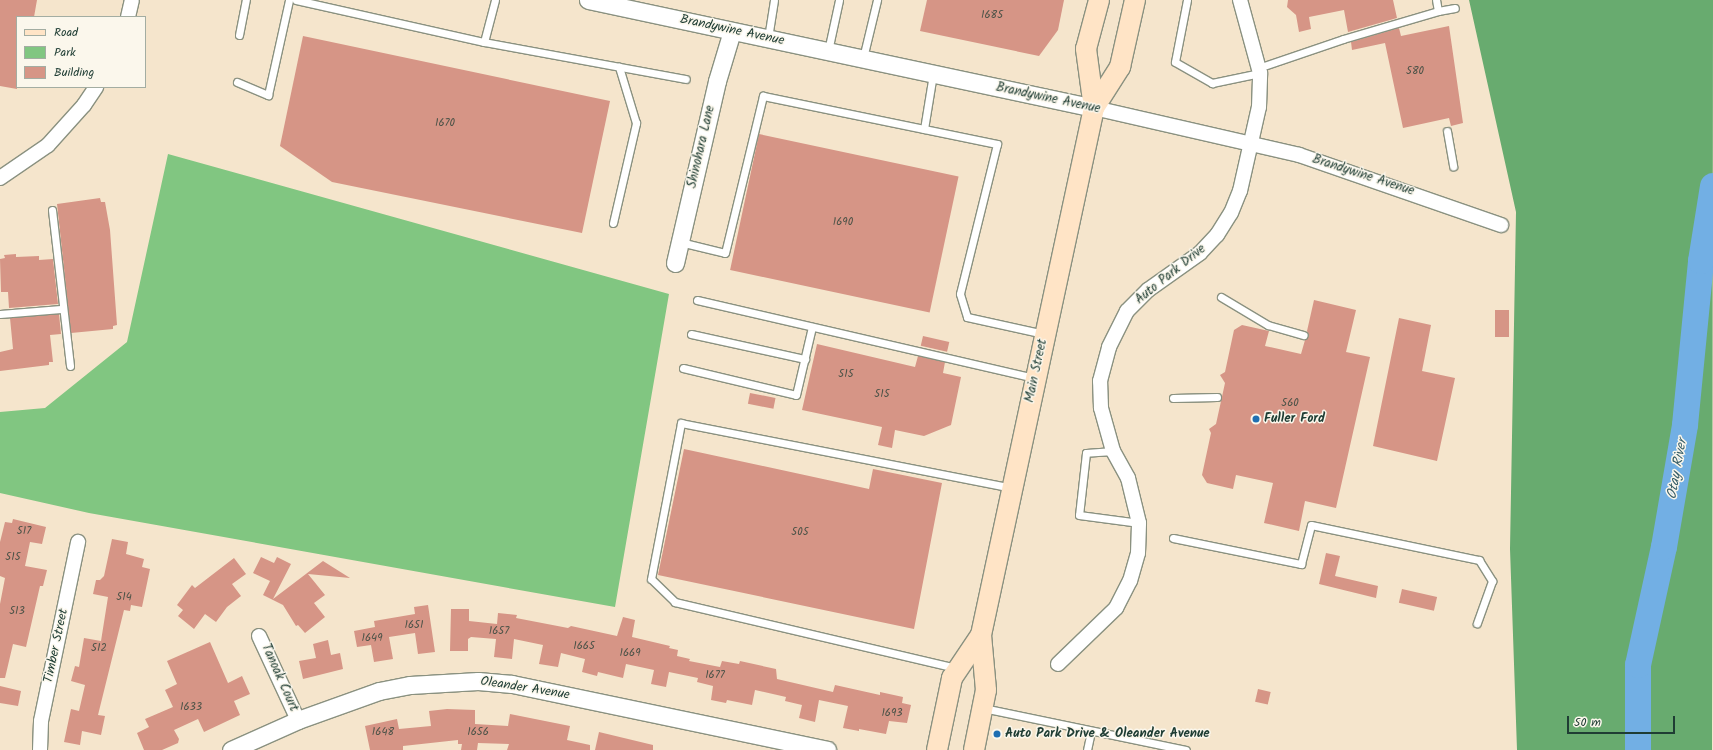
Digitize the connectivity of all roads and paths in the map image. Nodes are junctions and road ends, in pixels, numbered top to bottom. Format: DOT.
graph roads {
  1 [pos="132,0"];
  2 [pos="246,0"];
  3 [pos="289,0"];
  4 [pos="296,0"];
  5 [pos="495,0"];
  6 [pos="588,0"];
  7 [pos="774,0"];
  8 [pos="839,0"];
  9 [pos="877,0"];
  10 [pos="1099,0"];
  11 [pos="1135,0"];
  12 [pos="1187,0"];
  13 [pos="1240,0"];
  14 [pos="1436,0"];
  15 [pos="1455,8"];
  16 [pos="1438,11"];
  17 [pos="128,16"];
  18 [pos="732,31"];
  19 [pos="239,36"];
  20 [pos="768,38"];
  21 [pos="484,42"];
  22 [pos="828,51"];
  23 [pos="863,59"];
  24 [pos="620,67"];
  25 [pos="1259,71"];
  26 [pos="933,74"];
  27 [pos="686,79"];
  28 [pos="237,82"];
  29 [pos="95,88"];
  30 [pos="1094,108"];
  31 [pos="924,129"];
  32 [pos="1447,130"];
  33 [pos="1251,146"];
  34 [pos="1453,166"];
  35 [pos="0,178"];
  36 [pos="52,210"];
  37 [pos="613,223"];
  38 [pos="1502,225"];
  39 [pos="680,242"];
  40 [pos="675,263"];
  41 [pos="1221,297"];
  42 [pos="697,300"];
  43 [pos="62,309"];
  44 [pos="0,314"];
  45 [pos="812,327"];
  46 [pos="691,334"];
  47 [pos="1044,334"];
  48 [pos="1304,335"];
  49 [pos="804,359"];
  50 [pos="70,366"];
  51 [pos="683,368"];
  52 [pos="1035,378"];
  53 [pos="1217,397"];
  54 [pos="1173,398"];
  55 [pos="1113,450"];
  56 [pos="1012,488"];
  57 [pos="1139,523"];
  58 [pos="1173,538"];
  59 [pos="78,542"];
  60 [pos="1477,623"];
  61 [pos="981,635"];
  62 [pos="260,636"];
  63 [pos="1058,664"];
  64 [pos="958,669"];
  65 [pos="982,708"];
  66 [pos="298,720"];
  67 [pos="1091,730"];
  68 [pos="1152,747"];
  69 [pos="40,750"];
  70 [pos="230,750"];
  71 [pos="825,750"];
  72 [pos="936,750"];
  73 [pos="974,750"];
  74 [pos="1087,750"];
  75 [pos="1186,750"];
  1 -- 17 [label="street"];
  2 -- 19 [label="lane"];
  3 -- 28 [label="lane"];
  4 -- 21 [label="lane"];
  5 -- 21 [label="lane"];
  6 -- 18 [label="street, Brandywine Avenue"];
  7 -- 20 [label="lane"];
  8 -- 22 [label="lane"];
  9 -- 23 [label="lane"];
  10 -- 30 [label="main road, Main Street"];
  11 -- 30 [label="main road, Main Street"];
  12 -- 25 [label="lane"];
  13 -- 25 [label="street, Auto Park Drive"];
  14 -- 16 [label="lane"];
  15 -- 16 [label="lane"];
  16 -- 25 [label="lane"];
  18 -- 20 [label="street, Brandywine Avenue"];
  18 -- 39 [label="street, Shinohara Lane"];
  20 -- 22 [label="street, Brandywine Avenue"];
  21 -- 24 [label="lane"];
  22 -- 23 [label="street, Brandywine Avenue"];
  23 -- 26 [label="street, Brandywine Avenue"];
  24 -- 27 [label="lane"];
  24 -- 37 [label="lane"];
  25 -- 33 [label="street, Auto Park Drive"];
  26 -- 30 [label="street, Brandywine Avenue"];
  26 -- 31 [label="lane"];
  29 -- 35 [label="street"];
  30 -- 33 [label="street, Brandywine Avenue"];
  30 -- 47 [label="main road, Main Street"];
  31 -- 39 [label="lane"];
  31 -- 47 [label="lane"];
  32 -- 34 [label="lane"];
  33 -- 38 [label="street, Brandywine Avenue"];
  33 -- 55 [label="street, Auto Park Drive"];
  36 -- 43 [label="lane"];
  39 -- 40 [label="street, Shinohara Lane"];
  41 -- 48 [label="lane"];
  42 -- 45 [label="lane"];
  43 -- 44 [label="lane"];
  43 -- 50 [label="lane"];
  45 -- 49 [label="lane"];
  45 -- 52 [label="lane"];
  46 -- 49 [label="lane"];
  47 -- 52 [label="main road, Main Street"];
  49 -- 51 [label="lane"];
  52 -- 56 [label="main road, Main Street"];
  53 -- 54 [label="lane"];
  55 -- 57 [label="street, Auto Park Drive"];
  55 -- 57 [label="lane"];
  56 -- 61 [label="main road, Main Street"];
  56 -- 64 [label="lane"];
  57 -- 63 [label="street, Auto Park Drive"];
  58 -- 60 [label="lane"];
  59 -- 69 [label="street, Timber Street"];
  61 -- 64 [label="main road, Main Street"];
  61 -- 65 [label="main road, Main Street"];
  62 -- 66 [label="street, Tanoak Court"];
  64 -- 72 [label="main road, Main Street"];
  65 -- 67 [label="lane"];
  65 -- 73 [label="main road, Main Street"];
  66 -- 70 [label="street, Oleander Avenue"];
  66 -- 71 [label="street, Oleander Avenue"];
  67 -- 68 [label="lane"];
  67 -- 74 [label="lane"];
  68 -- 75 [label="lane"];
}
